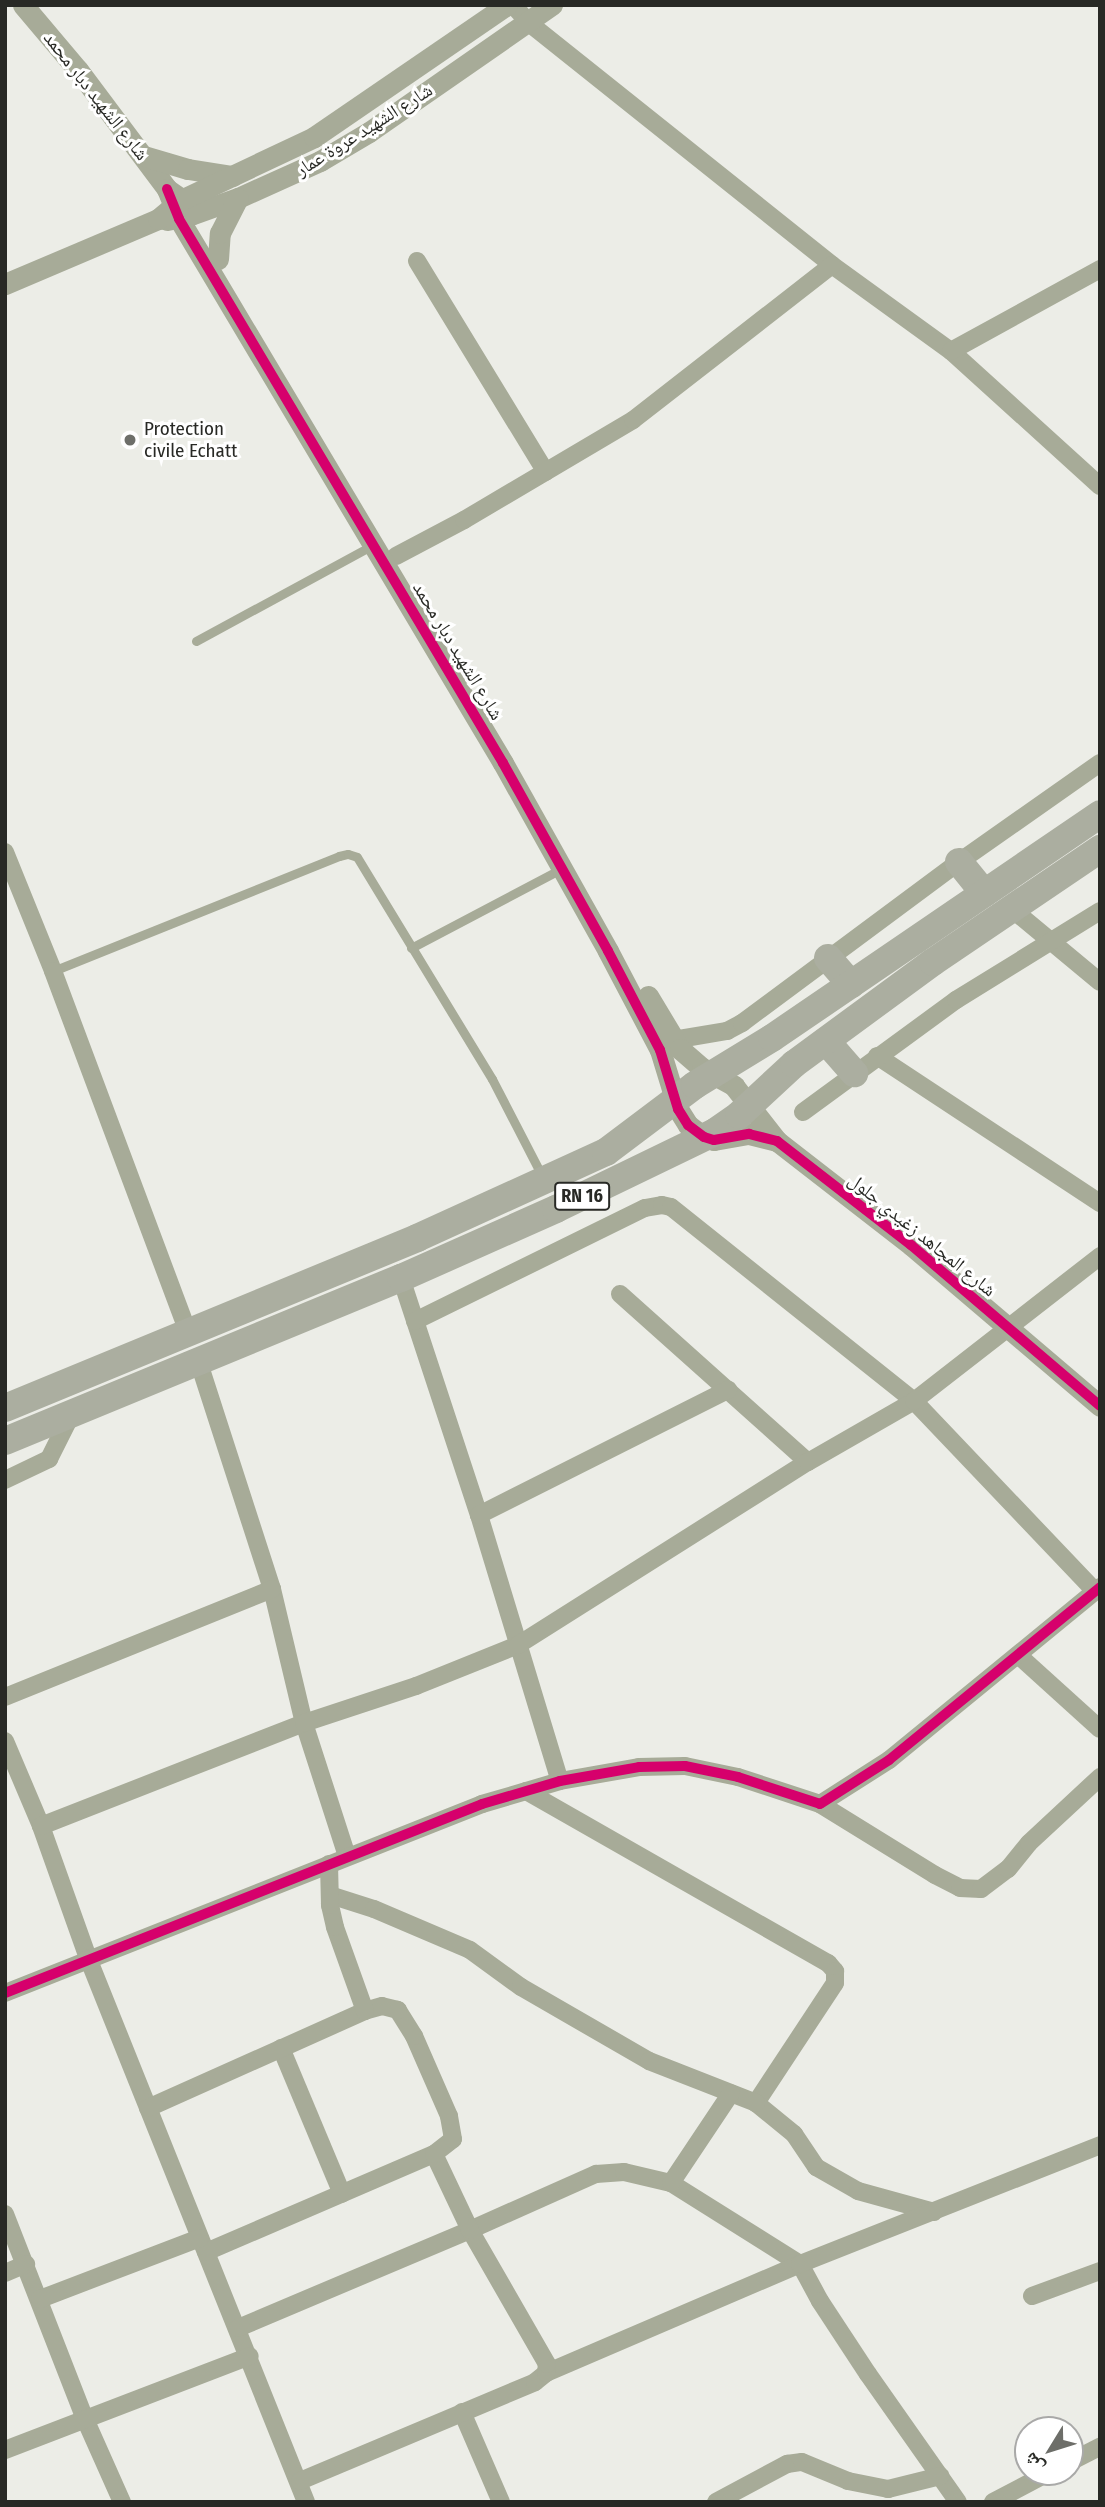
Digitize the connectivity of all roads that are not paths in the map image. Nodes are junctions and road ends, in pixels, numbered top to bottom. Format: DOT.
graph roads {
  1 [pos="23,5"];
  2 [pos="507,5"];
  3 [pos="513,5"];
  4 [pos="552,5"];
  5 [pos="528,23"];
  6 [pos="144,156"];
  7 [pos="232,176"];
  8 [pos="238,198"];
  9 [pos="175,208"];
  10 [pos="218,259"];
  11 [pos="417,261"];
  12 [pos="832,265"];
  13 [pos="1100,270"];
  14 [pos="5,284"];
  15 [pos="951,351"];
  16 [pos="546,472"];
  17 [pos="1098,483"];
  18 [pos="374,544"];
  19 [pos="396,556"];
  20 [pos="196,641"];
  21 [pos="1100,763"];
  22 [pos="1100,814"];
  23 [pos="1100,849"];
  24 [pos="5,852"];
  25 [pos="959,862"];
  26 [pos="562,869"];
  27 [pos="984,893"];
  28 [pos="1012,909"];
  29 [pos="1100,911"];
  30 [pos="1052,940"];
  31 [pos="614,947"];
  32 [pos="411,948"];
  33 [pos="828,958"];
  34 [pos="53,971"];
  35 [pos="1100,982"];
  36 [pos="851,984"];
  37 [pos="673,1040"];
  38 [pos="826,1041"];
  39 [pos="877,1055"];
  40 [pos="713,1073"];
  41 [pos="854,1073"];
  42 [pos="675,1099"];
  43 [pos="750,1105"];
  44 [pos="803,1112"];
  45 [pos="704,1137"];
  46 [pos="777,1142"];
  47 [pos="544,1181"];
  48 [pos="1100,1203"];
  49 [pos="1100,1256"];
  50 [pos="401,1278"];
  51 [pos="620,1294"];
  52 [pos="415,1321"];
  53 [pos="1007,1328"];
  54 [pos="188,1332"];
  55 [pos="199,1363"];
  56 [pos="728,1390"];
  57 [pos="914,1401"];
  58 [pos="1100,1406"];
  59 [pos="5,1408"];
  60 [pos="72,1413"];
  61 [pos="5,1441"];
  62 [pos="808,1462"];
  63 [pos="5,1480"];
  64 [pos="479,1515"];
  65 [pos="272,1589"];
  66 [pos="1097,1589"];
  67 [pos="518,1646"];
  68 [pos="1018,1655"];
  69 [pos="5,1697"];
  70 [pos="304,1723"];
  71 [pos="1100,1730"];
  72 [pos="5,1741"];
  73 [pos="1100,1777"];
  74 [pos="560,1781"];
  75 [pos="526,1791"];
  76 [pos="820,1804"];
  77 [pos="41,1826"];
  78 [pos="347,1856"];
  79 [pos="329,1864"];
  80 [pos="330,1895"];
  81 [pos="88,1958"];
  82 [pos="5,1993"];
  83 [pos="365,2011"];
  84 [pos="281,2048"];
  85 [pos="731,2093"];
  86 [pos="756,2103"];
  87 [pos="148,2108"];
  88 [pos="1100,2145"];
  89 [pos="434,2154"];
  90 [pos="671,2183"];
  91 [pos="342,2194"];
  92 [pos="934,2212"];
  93 [pos="5,2214"];
  94 [pos="470,2231"];
  95 [pos="203,2245"];
  96 [pos="26,2264"];
  97 [pos="800,2264"];
  98 [pos="1100,2271"];
  99 [pos="5,2273"];
  100 [pos="1032,2296"];
  101 [pos="40,2299"];
  102 [pos="238,2328"];
  103 [pos="250,2356"];
  104 [pos="546,2373"];
  105 [pos="462,2412"];
  106 [pos="85,2419"];
  107 [pos="1100,2447"];
  108 [pos="5,2450"];
  109 [pos="1084,2455"];
  110 [pos="940,2476"];
  111 [pos="300,2481"];
  112 [pos="1023,2486"];
  113 [pos="122,2502"];
  114 [pos="306,2502"];
  115 [pos="501,2502"];
  116 [pos="716,2502"];
  117 [pos="958,2502"];
  118 [pos="993,2502"];
  1 -- 6 [label="street, شارع الشهيد دبار محمد"];
  2 -- 7 [label="street, شارع الشهيد عروة عمار"];
  3 -- 5 [label="street"];
  4 -- 5 [label="street, شارع الشهيد عروة عمار"];
  5 -- 8 [label="street, شارع الشهيد عروة عمار"];
  5 -- 12 [label="street"];
  6 -- 7 [label="street"];
  6 -- 9 [label="street, شارع الشهيد دبار محمد"];
  7 -- 9 [label="street, شارع الشهيد عروة عمار"];
  8 -- 9 [label="street, شارع الشهيد عروة عمار"];
  8 -- 10 [label="street"];
  9 -- 10 [label="street, شارع الشهيد دبار محمد"];
  9 -- 14 [label="street, شارع الشهيد عروة عمار"];
  9 -- 18 [label="street, شارع الشهيد دبار محمد"];
  10 -- 19 [label="street, شارع الشهيد دبار محمد"];
  11 -- 16 [label="street"];
  12 -- 15 [label="street"];
  12 -- 16 [label="street"];
  13 -- 15 [label="street"];
  15 -- 17 [label="street"];
  16 -- 19 [label="street"];
  18 -- 20 [label="lane"];
  18 -- 26 [label="street, شارع الشهيد دبار محمد"];
  19 -- 31 [label="street, شارع الشهيد دبار محمد"];
  21 -- 25 [label="street"];
  22 -- 27 [label="main road, RN 16"];
  23 -- 28 [label="main road, RN 16"];
  24 -- 34 [label="street"];
  25 -- 27 [label="main road"];
  25 -- 33 [label="street"];
  26 -- 31 [label="street, شارع الشهيد دبار محمد"];
  26 -- 32 [label="lane"];
  27 -- 36 [label="main road, RN 16"];
  28 -- 30 [label="street"];
  28 -- 38 [label="main road, RN 16"];
  29 -- 30 [label="street"];
  30 -- 35 [label="street"];
  30 -- 39 [label="street"];
  31 -- 37 [label="street, شارع الشهيد دبار محمد"];
  31 -- 42 [label="street, شارع الشهيد دبار محمد"];
  32 -- 34 [label="lane"];
  32 -- 47 [label="lane"];
  33 -- 36 [label="main road"];
  33 -- 37 [label="street"];
  34 -- 54 [label="street"];
  36 -- 40 [label="main road, RN 16"];
  37 -- 40 [label="street, شارع الشهيد دبار محمد"];
  38 -- 41 [label="main road"];
  38 -- 43 [label="main road, RN 16"];
  39 -- 41 [label="street"];
  39 -- 48 [label="street"];
  40 -- 42 [label="main road, RN 16"];
  40 -- 43 [label="street, شارع الشهيد دبار محمد"];
  41 -- 44 [label="street"];
  42 -- 45 [label="street, شارع الشهيد دبار محمد"];
  42 -- 47 [label="main road, RN 16"];
  43 -- 45 [label="main road, RN 16"];
  43 -- 46 [label="street, شارع المجاهد زغيدي جلول"];
  45 -- 46 [label="street, شارع المجاهد زغيدي جلول"];
  45 -- 50 [label="main road, RN 16"];
  46 -- 53 [label="street, شارع المجاهد زغيدي جلول"];
  47 -- 54 [label="main road, RN 16"];
  49 -- 53 [label="street"];
  50 -- 52 [label="street"];
  50 -- 55 [label="main road, RN 16"];
  51 -- 56 [label="street"];
  52 -- 57 [label="street"];
  52 -- 64 [label="street"];
  53 -- 57 [label="street"];
  53 -- 58 [label="street, شارع المجاهد زغيدي جلول"];
  54 -- 59 [label="main road, RN 16"];
  55 -- 60 [label="main road, RN 16"];
  55 -- 65 [label="street"];
  56 -- 62 [label="street"];
  56 -- 64 [label="street"];
  57 -- 62 [label="street"];
  57 -- 66 [label="street"];
  60 -- 61 [label="main road, RN 16"];
  60 -- 63 [label="street"];
  62 -- 67 [label="street"];
  64 -- 67 [label="street"];
  65 -- 69 [label="street"];
  65 -- 70 [label="street"];
  66 -- 68 [label="street"];
  67 -- 70 [label="street"];
  67 -- 74 [label="street"];
  68 -- 71 [label="street"];
  68 -- 76 [label="street"];
  70 -- 77 [label="street"];
  70 -- 78 [label="street"];
  72 -- 77 [label="street"];
  73 -- 76 [label="street"];
  74 -- 75 [label="street"];
  74 -- 76 [label="street"];
  75 -- 78 [label="street"];
  75 -- 86 [label="street"];
  77 -- 81 [label="street"];
  78 -- 79 [label="street"];
  79 -- 80 [label="street"];
  79 -- 81 [label="street"];
  80 -- 83 [label="street"];
  80 -- 85 [label="street"];
  81 -- 82 [label="street"];
  81 -- 87 [label="street"];
  83 -- 84 [label="street"];
  83 -- 89 [label="street"];
  84 -- 87 [label="street"];
  84 -- 91 [label="street"];
  85 -- 86 [label="street"];
  85 -- 90 [label="street"];
  86 -- 92 [label="street"];
  87 -- 95 [label="street"];
  88 -- 92 [label="street"];
  89 -- 91 [label="street"];
  89 -- 94 [label="street"];
  90 -- 94 [label="street"];
  90 -- 97 [label="street"];
  91 -- 95 [label="street"];
  92 -- 97 [label="street"];
  93 -- 96 [label="street"];
  94 -- 102 [label="street"];
  94 -- 104 [label="street"];
  95 -- 101 [label="street"];
  95 -- 102 [label="street"];
  96 -- 99 [label="street"];
  96 -- 101 [label="street"];
  97 -- 104 [label="street"];
  97 -- 110 [label="street"];
  98 -- 100 [label="street"];
  101 -- 106 [label="street"];
  102 -- 103 [label="street"];
  103 -- 106 [label="street"];
  103 -- 111 [label="street"];
  104 -- 105 [label="street"];
  105 -- 111 [label="street"];
  105 -- 115 [label="street"];
  106 -- 108 [label="street"];
  106 -- 113 [label="street"];
  107 -- 109 [label="street"];
  110 -- 116 [label="street"];
  110 -- 117 [label="street"];
  111 -- 114 [label="street"];
  112 -- 118 [label="street"];
}
